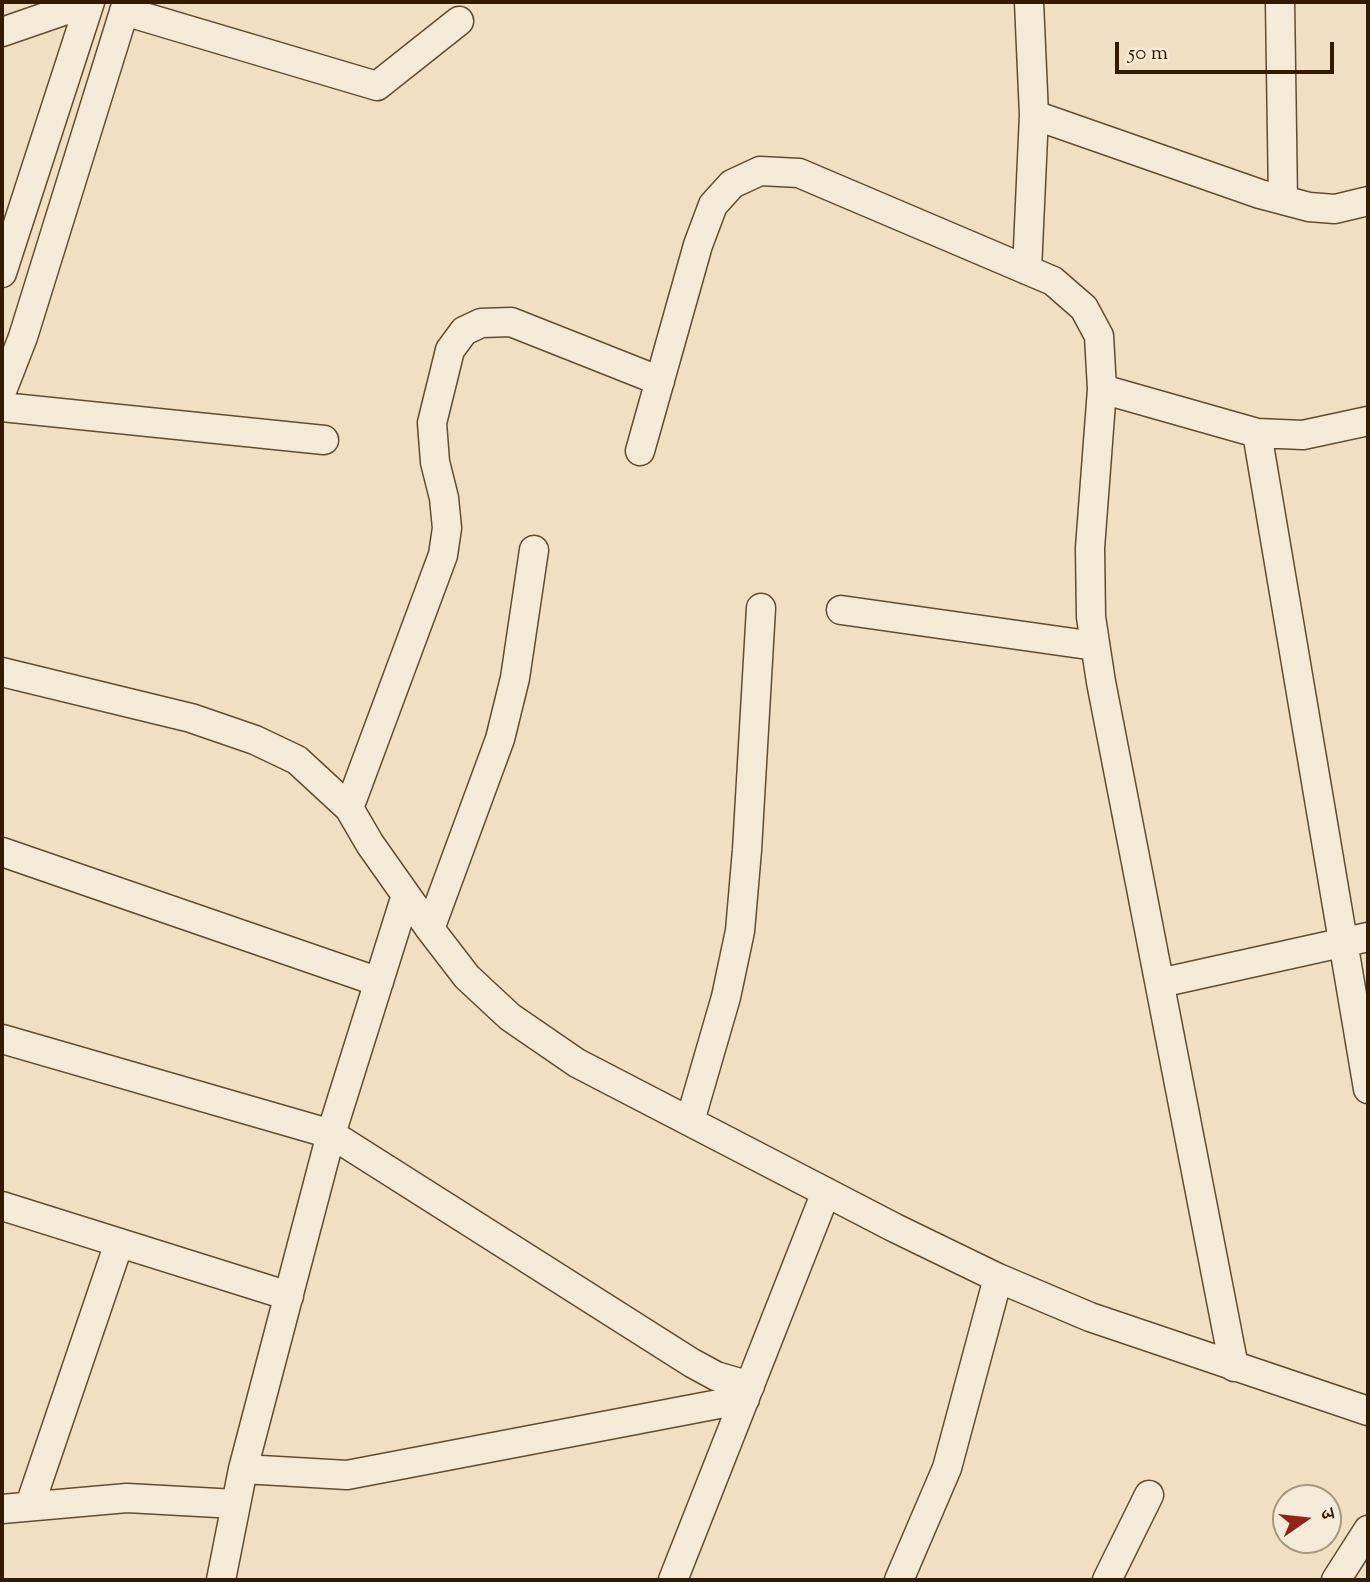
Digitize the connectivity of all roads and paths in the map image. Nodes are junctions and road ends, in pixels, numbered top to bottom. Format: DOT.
graph roads {
  1 [pos="90,2"];
  2 [pos="1028,2"];
  3 [pos="1280,2"];
  4 [pos="125,6"];
  5 [pos="459,21"];
  6 [pos="2,33"];
  7 [pos="1034,114"];
  8 [pos="1283,200"];
  9 [pos="1368,201"];
  10 [pos="1027,270"];
  11 [pos="2,273"];
  12 [pos="660,382"];
  13 [pos="1102,389"];
  14 [pos="2,391"];
  15 [pos="2,407"];
  16 [pos="1368,421"];
  17 [pos="1257,433"];
  18 [pos="324,440"];
  19 [pos="640,452"];
  20 [pos="534,550"];
  21 [pos="761,608"];
  22 [pos="841,610"];
  23 [pos="1096,646"];
  24 [pos="2,672"];
  25 [pos="349,808"];
  26 [pos="2,852"];
  27 [pos="406,895"];
  28 [pos="430,929"];
  29 [pos="1356,939"];
  30 [pos="379,982"];
  31 [pos="1160,984"];
  32 [pos="2,1039"];
  33 [pos="1368,1089"];
  34 [pos="690,1121"];
  35 [pos="331,1134"];
  36 [pos="826,1192"];
  37 [pos="2,1206"];
  38 [pos="119,1243"];
  39 [pos="998,1278"];
  40 [pos="289,1296"];
  41 [pos="1234,1367"];
  42 [pos="747,1393"];
  43 [pos="1368,1411"];
  44 [pos="243,1469"];
  45 [pos="1149,1495"];
  46 [pos="236,1504"];
  47 [pos="30,1506"];
  48 [pos="2,1508"];
  49 [pos="1368,1530"];
  50 [pos="220,1580"];
  51 [pos="672,1580"];
  52 [pos="683,1580"];
  53 [pos="900,1580"];
  54 [pos="1107,1580"];
  55 [pos="1336,1580"];
  1 -- 6 [label="street"];
  1 -- 11 [label="street"];
  2 -- 7 [label="street"];
  3 -- 8 [label="street"];
  4 -- 5 [label="street"];
  4 -- 14 [label="street"];
  7 -- 8 [label="street"];
  7 -- 10 [label="street"];
  8 -- 9 [label="street"];
  10 -- 12 [label="street"];
  10 -- 13 [label="street"];
  12 -- 19 [label="street"];
  12 -- 25 [label="street"];
  13 -- 17 [label="street"];
  13 -- 23 [label="street"];
  15 -- 18 [label="street"];
  16 -- 17 [label="street"];
  17 -- 29 [label="street"];
  20 -- 28 [label="street"];
  21 -- 34 [label="street"];
  22 -- 23 [label="street"];
  23 -- 31 [label="street"];
  24 -- 25 [label="street"];
  25 -- 27 [label="street"];
  26 -- 30 [label="street"];
  27 -- 28 [label="street"];
  27 -- 30 [label="street"];
  28 -- 34 [label="street"];
  29 -- 31 [label="street"];
  29 -- 33 [label="street"];
  30 -- 35 [label="street"];
  31 -- 41 [label="street"];
  32 -- 35 [label="street"];
  34 -- 36 [label="street"];
  35 -- 40 [label="street"];
  35 -- 42 [label="street"];
  36 -- 39 [label="street"];
  36 -- 42 [label="street"];
  37 -- 38 [label="street"];
  38 -- 40 [label="street"];
  38 -- 47 [label="street"];
  39 -- 41 [label="street"];
  39 -- 53 [label="street"];
  40 -- 44 [label="street"];
  41 -- 43 [label="street"];
  42 -- 44 [label="street"];
  42 -- 51 [label="street"];
  44 -- 46 [label="street"];
  45 -- 54 [label="street"];
  46 -- 47 [label="street"];
  46 -- 50 [label="street"];
  47 -- 48 [label="street"];
  49 -- 55 [label="street"];
  51 -- 52 [label="street"];
}
